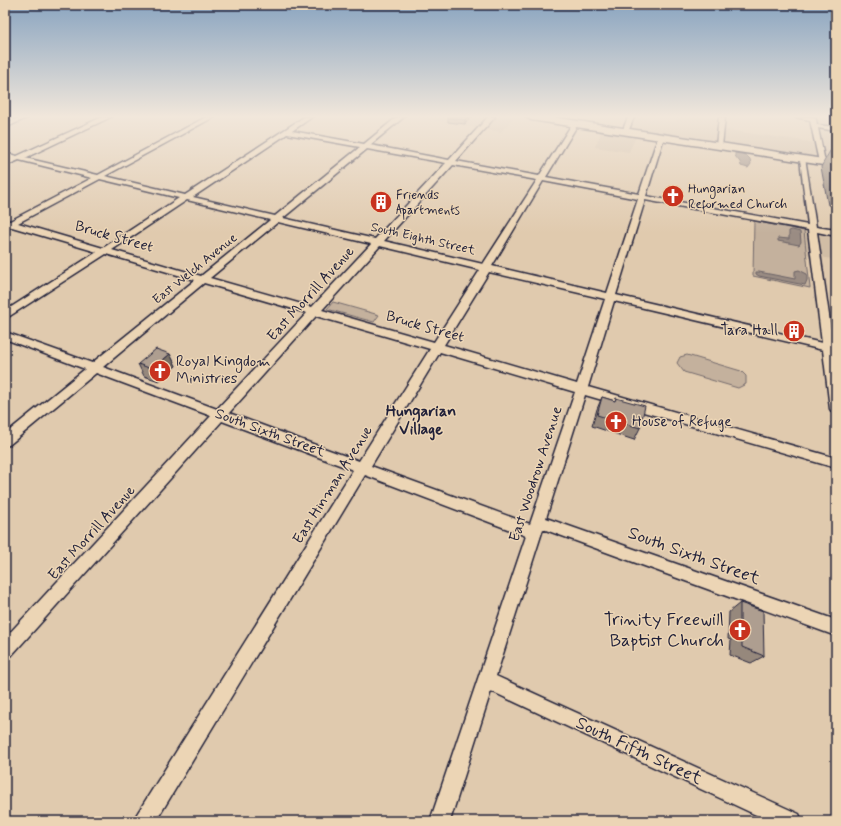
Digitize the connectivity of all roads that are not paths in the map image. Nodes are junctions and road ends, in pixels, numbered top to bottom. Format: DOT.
graph roads {
  1 [pos="8,156"];
  2 [pos="24,156"];
  3 [pos="140,156"];
  4 [pos="251,156"];
  5 [pos="353,156"];
  6 [pos="416,156"];
  7 [pos="457,156"];
  8 [pos="556,156"];
  9 [pos="655,156"];
  10 [pos="781,156"];
  11 [pos="821,156"];
  12 [pos="19,158"];
  13 [pos="803,159"];
  14 [pos="451,162"];
  15 [pos="822,162"];
  16 [pos="5,164"];
  17 [pos="836,164"];
  18 [pos="100,177"];
  19 [pos="542,179"];
  20 [pos="186,197"];
  21 [pos="642,198"];
  22 [pos="277,219"];
  23 [pos="7,225"];
  24 [pos="812,228"];
  25 [pos="836,233"];
  26 [pos="378,242"];
  27 [pos="104,251"];
  28 [pos="486,268"];
  29 [pos="203,279"];
  30 [pos="610,297"];
  31 [pos="315,312"];
  32 [pos="5,316"];
  33 [pos="5,335"];
  34 [pos="832,346"];
  35 [pos="437,347"];
  36 [pos="94,368"];
  37 [pos="581,389"];
  38 [pos="836,409"];
  39 [pos="220,415"];
  40 [pos="5,441"];
  41 [pos="836,462"];
  42 [pos="363,467"];
  43 [pos="536,526"];
  44 [pos="836,628"];
  45 [pos="5,650"];
  46 [pos="486,680"];
  47 [pos="144,821"];
  48 [pos="440,821"];
  49 [pos="792,821"];
  1 -- 12 [label="street, South Eighth Street"];
  2 -- 12 [label="street"];
  3 -- 18 [label="street"];
  4 -- 20 [label="street"];
  5 -- 22 [label="street, East Welch Avenue"];
  6 -- 14 [label="street"];
  7 -- 14 [label="street, East Morrill Avenue"];
  8 -- 19 [label="street, East Hinman Avenue"];
  9 -- 21 [label="street, East Woodrow Avenue"];
  10 -- 13 [label="main road"];
  11 -- 15 [label="street"];
  12 -- 16 [label="street"];
  12 -- 18 [label="street, South Eighth Street"];
  13 -- 15 [label="main road"];
  13 -- 24 [label="street"];
  14 -- 19 [label="street"];
  14 -- 26 [label="street, East Morrill Avenue"];
  15 -- 17 [label="main road"];
  18 -- 20 [label="street, South Eighth Street"];
  18 -- 23 [label="street"];
  19 -- 21 [label="street"];
  19 -- 28 [label="street, East Hinman Avenue"];
  20 -- 22 [label="street, South Eighth Street"];
  20 -- 27 [label="street"];
  21 -- 24 [label="street"];
  21 -- 30 [label="street, East Woodrow Avenue"];
  22 -- 26 [label="street, South Eighth Street"];
  22 -- 29 [label="street, East Welch Avenue"];
  23 -- 27 [label="street, Bruck Street"];
  24 -- 25 [label="street"];
  24 -- 34 [label="street"];
  26 -- 28 [label="street, South Eighth Street"];
  26 -- 31 [label="street, East Morrill Avenue"];
  27 -- 29 [label="street, Bruck Street"];
  27 -- 32 [label="street"];
  28 -- 30 [label="street, South Eighth Street"];
  28 -- 35 [label="street, East Hinman Avenue"];
  29 -- 31 [label="street, Bruck Street"];
  29 -- 36 [label="street, East Welch Avenue"];
  30 -- 34 [label="street, South Eighth Street"];
  30 -- 37 [label="street, East Woodrow Avenue"];
  31 -- 35 [label="street, Bruck Street"];
  31 -- 39 [label="street, East Morrill Avenue"];
  33 -- 36 [label="street, South Sixth Street"];
  34 -- 38 [label="street"];
  35 -- 37 [label="street, Bruck Street"];
  35 -- 42 [label="street, East Hinman Avenue"];
  36 -- 39 [label="street, South Sixth Street"];
  36 -- 40 [label="street, East Welch Avenue"];
  37 -- 41 [label="street, Bruck Street"];
  37 -- 43 [label="street, East Woodrow Avenue"];
  39 -- 42 [label="street, South Sixth Street"];
  39 -- 45 [label="street, East Morrill Avenue"];
  42 -- 43 [label="street, South Sixth Street"];
  42 -- 47 [label="street, East Hinman Avenue"];
  43 -- 44 [label="street, South Sixth Street"];
  43 -- 46 [label="street, East Woodrow Avenue"];
  46 -- 48 [label="street, East Woodrow Avenue"];
  46 -- 49 [label="street, South Fifth Street"];
}
